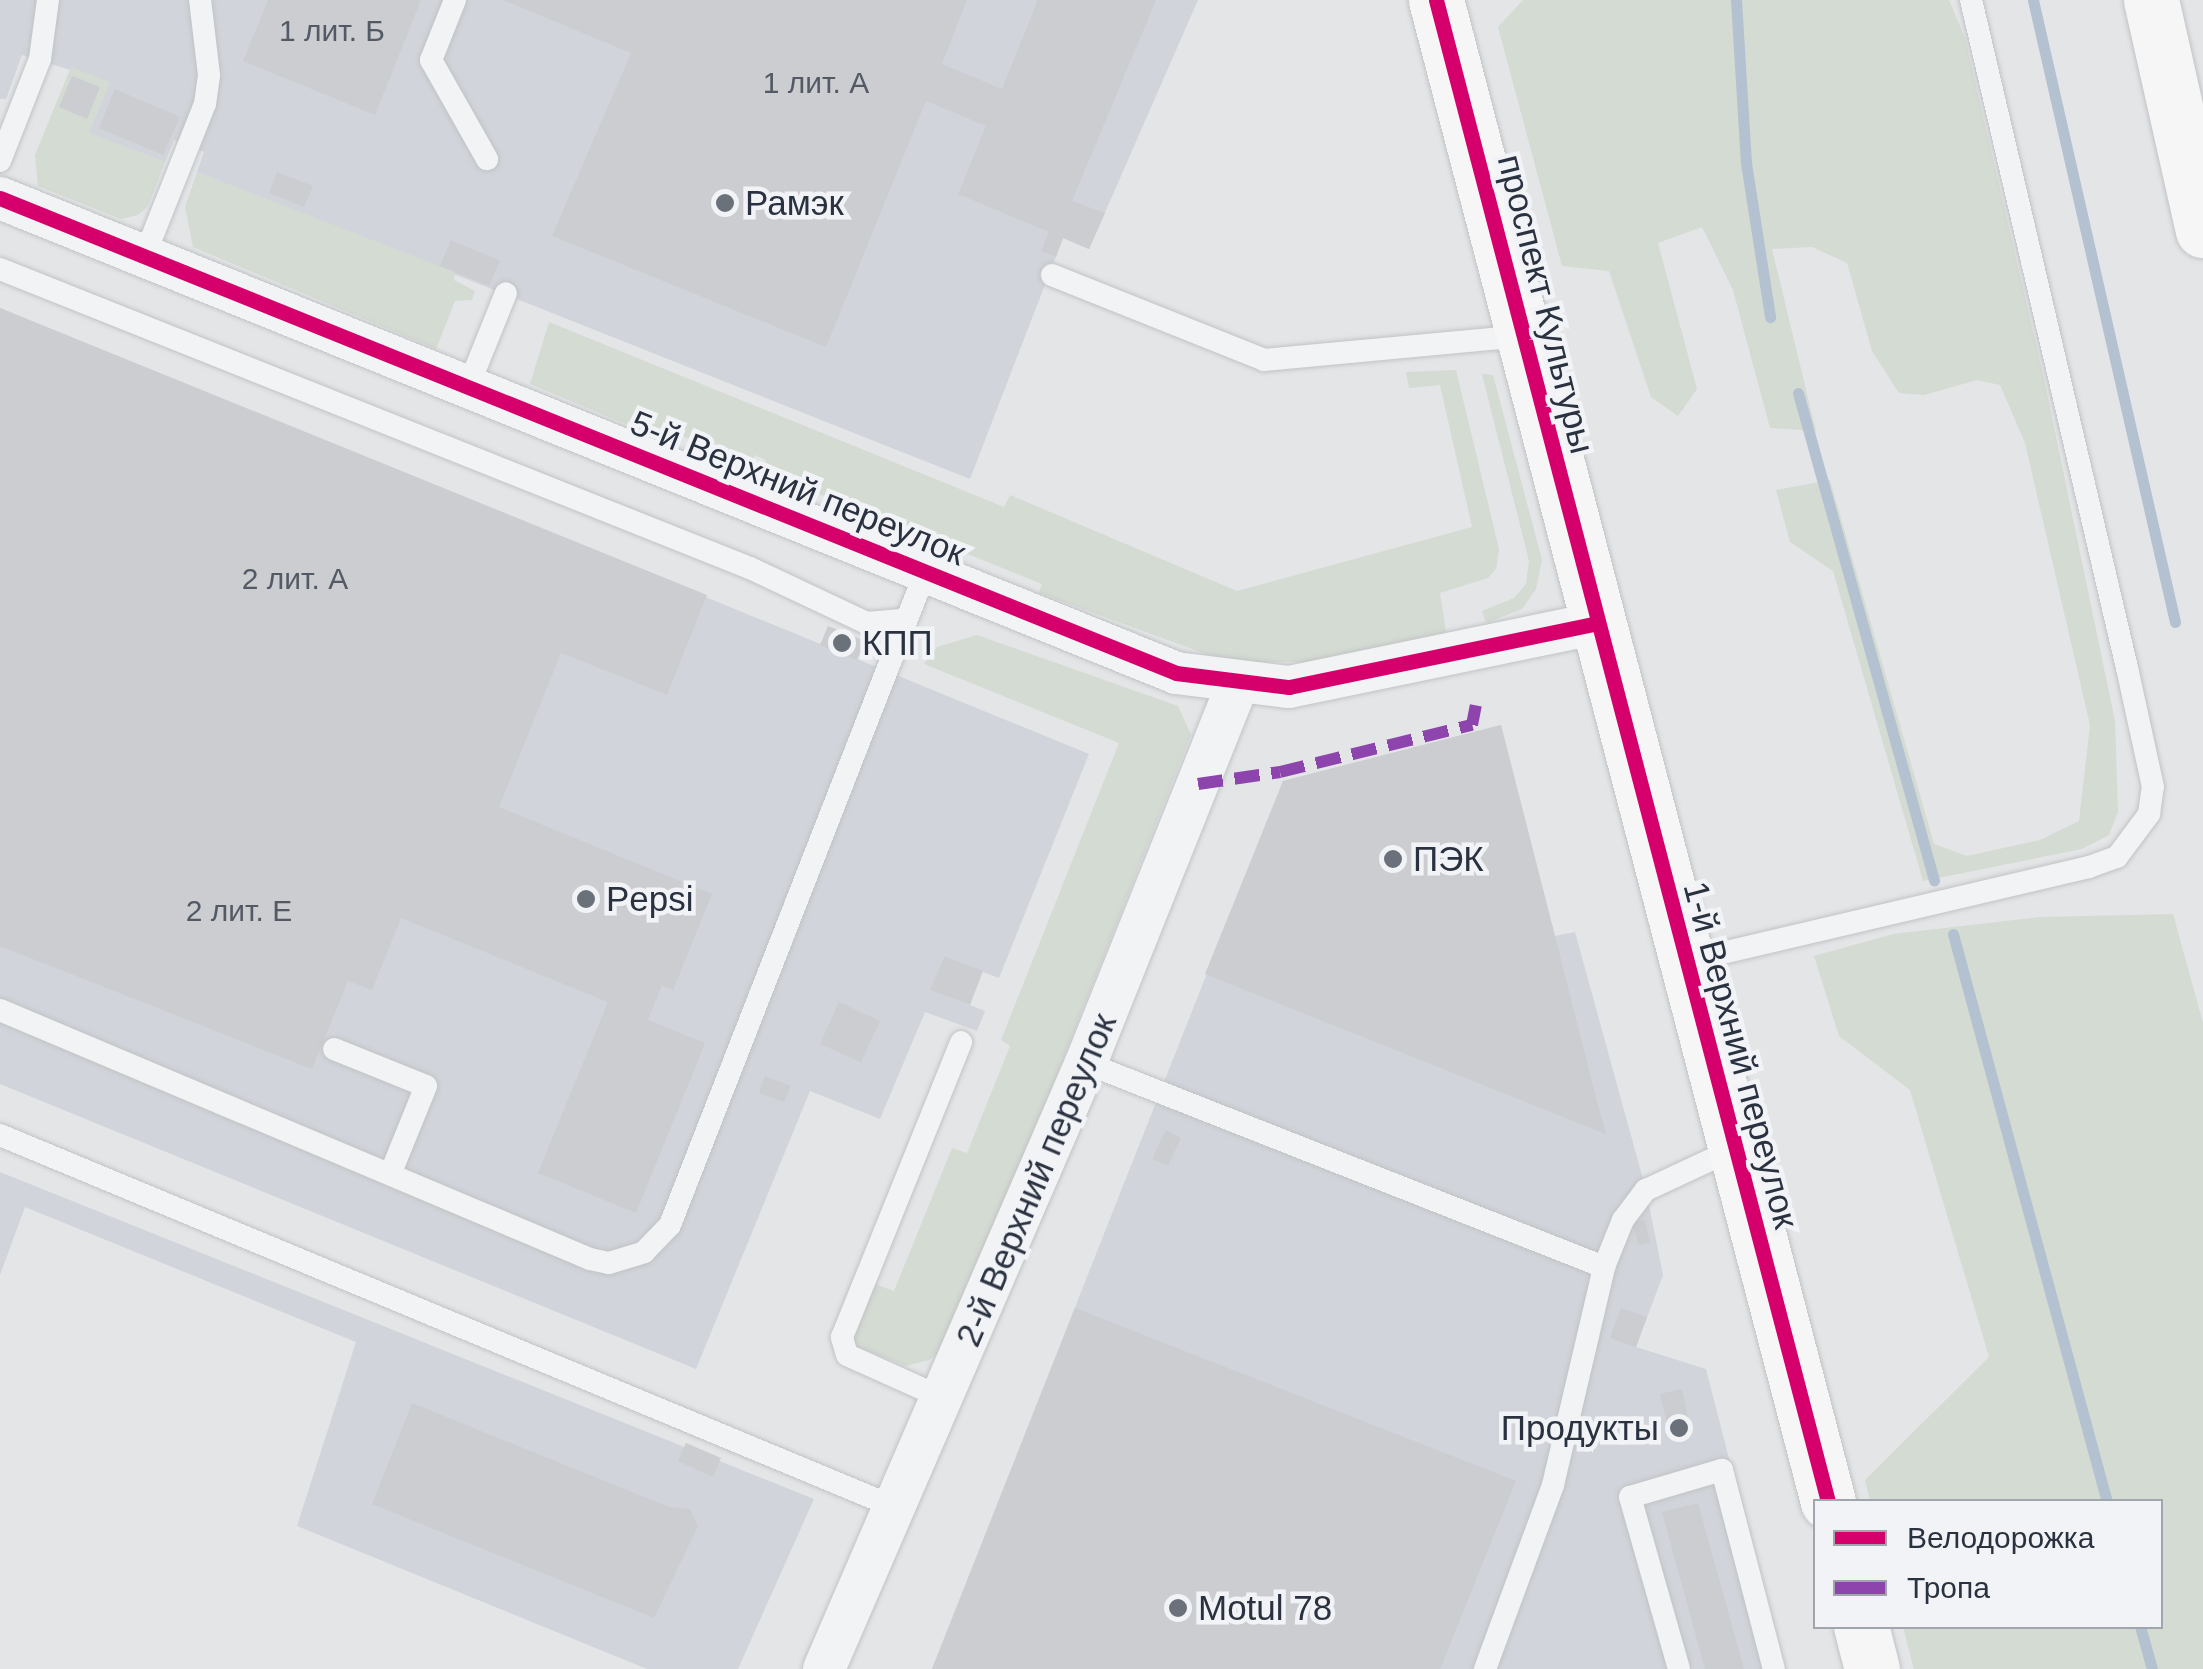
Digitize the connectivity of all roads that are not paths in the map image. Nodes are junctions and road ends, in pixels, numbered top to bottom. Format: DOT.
graph roads {
  1 [pos="48,0"];
  2 [pos="200,0"];
  3 [pos="455,0"];
  4 [pos="1436,0"];
  5 [pos="1971,0"];
  6 [pos="2150,0"];
  7 [pos="487,159"];
  8 [pos="0,161"];
  9 [pos="0,198"];
  10 [pos="2203,230"];
  11 [pos="144,257"];
  12 [pos="0,270"];
  13 [pos="1052,275"];
  14 [pos="506,294"];
  15 [pos="1524,336"];
  16 [pos="468,387"];
  17 [pos="925,573"];
  18 [pos="904,620"];
  19 [pos="1597,624"];
  20 [pos="1237,685"];
  21 [pos="1686,962"];
  22 [pos="0,1010"];
  23 [pos="961,1042"];
  24 [pos="334,1049"];
  25 [pos="1086,1063"];
  26 [pos="0,1135"];
  27 [pos="1734,1149"];
  28 [pos="391,1172"];
  29 [pos="1604,1267"];
  30 [pos="945,1399"];
  31 [pos="1827,1499"];
  32 [pos="892,1506"];
  33 [pos="1862,1629"];
  34 [pos="824,1669"];
  35 [pos="1486,1669"];
  36 [pos="1679,1669"];
  37 [pos="1774,1669"];
  38 [pos="1872,1669"];
  1 -- 8 [label="lane"];
  2 -- 11 [label="lane"];
  3 -- 7 [label="lane"];
  4 -- 15 [label="main road, проспект Культуры"];
  5 -- 21 [label="lane"];
  6 -- 10 [label="main road"];
  9 -- 11 [label="street, 5-й Верхний переулок"];
  11 -- 16 [label="street, 5-й Верхний переулок"];
  12 -- 18 [label="lane"];
  13 -- 15 [label="lane"];
  14 -- 16 [label="lane"];
  15 -- 19 [label="main road, проспект Культуры"];
  16 -- 17 [label="street, 5-й Верхний переулок"];
  17 -- 18 [label="lane"];
  17 -- 20 [label="street, 5-й Верхний переулок"];
  18 -- 28 [label="lane"];
  19 -- 20 [label="street, 5-й Верхний переулок"];
  19 -- 21 [label="main road, 1-й Верхний переулок"];
  20 -- 25 [label="street, 2-й Верхний переулок"];
  21 -- 27 [label="main road, 1-й Верхний переулок"];
  22 -- 28 [label="lane"];
  23 -- 30 [label="lane"];
  24 -- 28 [label="lane"];
  25 -- 29 [label="lane"];
  25 -- 30 [label="street, 2-й Верхний переулок"];
  26 -- 32 [label="lane"];
  27 -- 29 [label="lane"];
  27 -- 31 [label="main road, 1-й Верхний переулок"];
  29 -- 35 [label="lane"];
  30 -- 32 [label="street, 2-й Верхний переулок"];
  32 -- 34 [label="street, 2-й Верхний переулок"];
  33 -- 38 [label="main road"];
  36 -- 37 [label="lane"];
}
